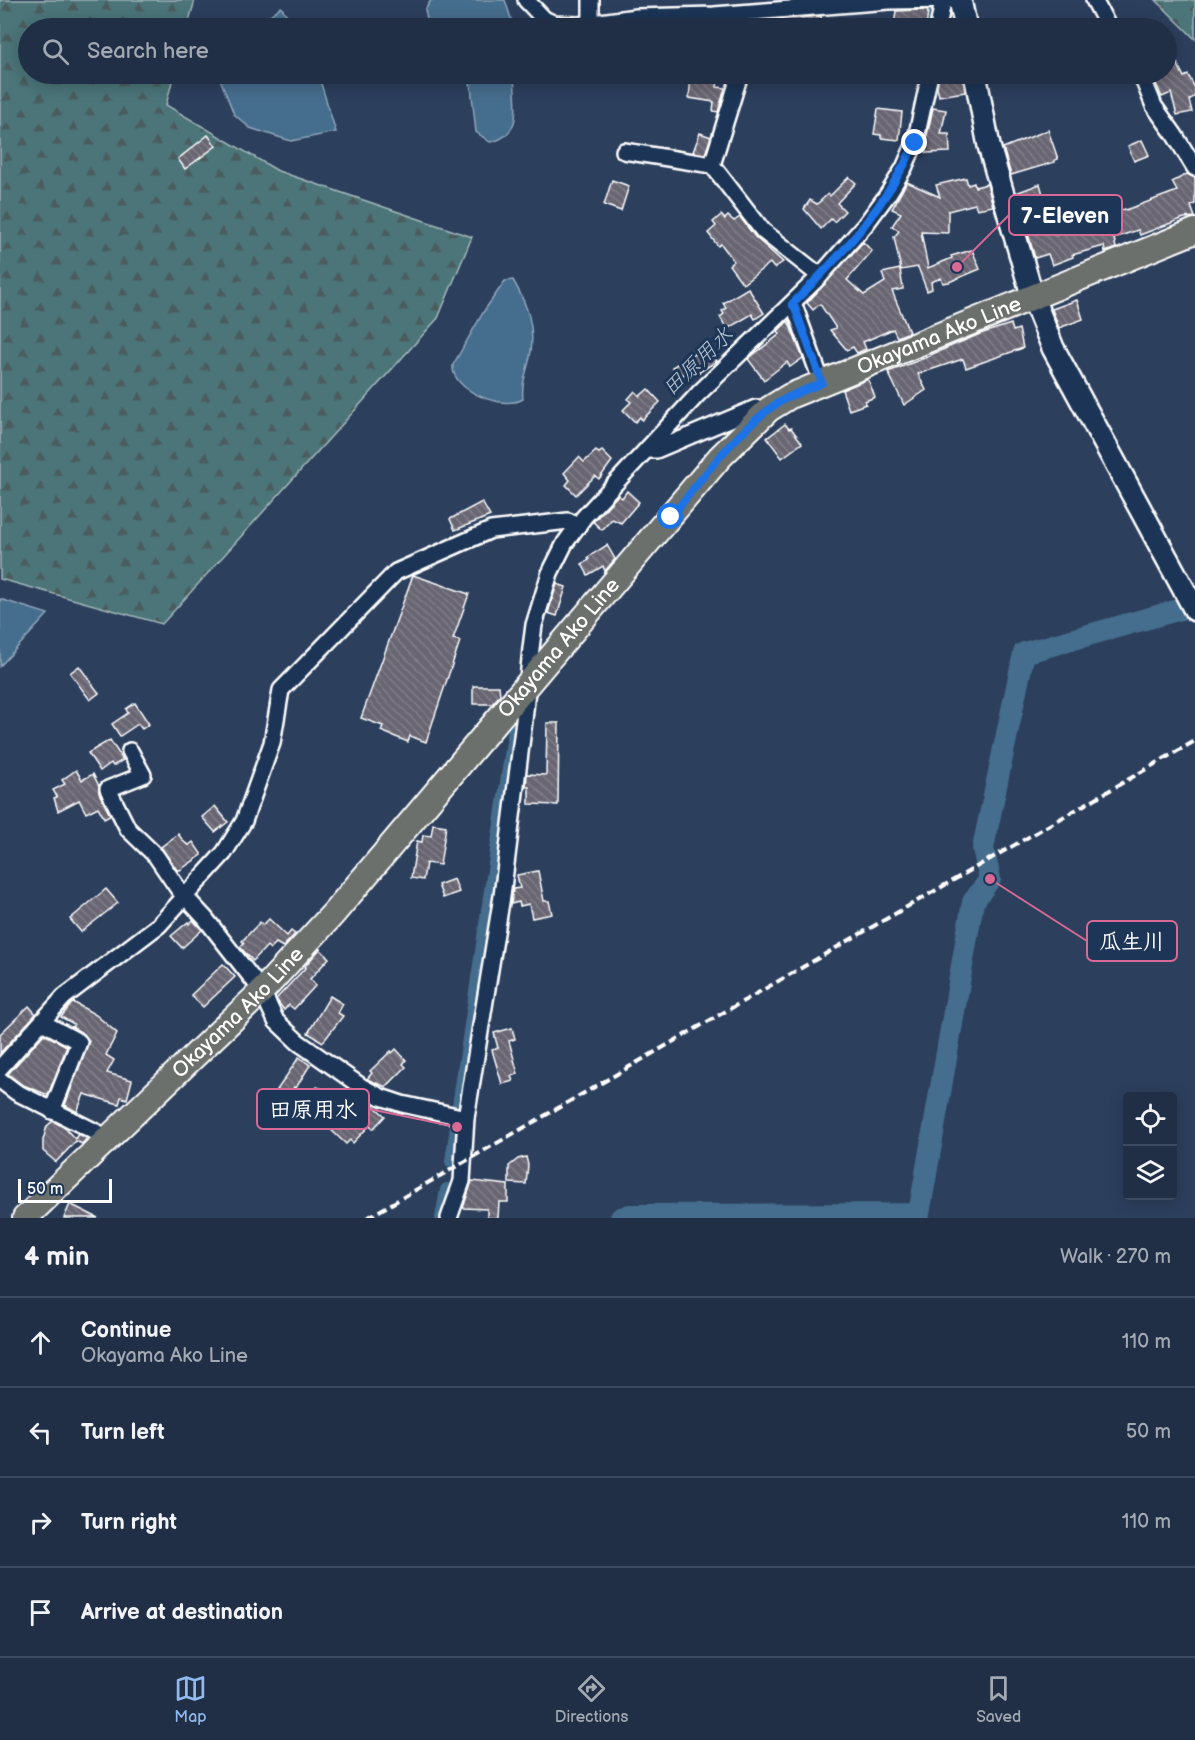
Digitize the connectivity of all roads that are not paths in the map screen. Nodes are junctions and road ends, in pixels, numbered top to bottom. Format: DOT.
graph roads {
  1 [pos="526,0"];
  2 [pos="591,0"];
  3 [pos="950,0"];
  4 [pos="960,0"];
  5 [pos="1094,0"];
  6 [pos="943,1"];
  7 [pos="747,12"];
  8 [pos="543,18"];
  9 [pos="591,18"];
  10 [pos="630,18"];
  11 [pos="747,18"];
  12 [pos="940,18"];
  13 [pos="964,18"];
  14 [pos="1102,18"];
  15 [pos="737,84"];
  16 [pos="928,84"];
  17 [pos="977,84"];
  18 [pos="1145,84"];
  19 [pos="624,151"];
  20 [pos="712,165"];
  21 [pos="1195,168"];
  22 [pos="1195,231"];
  23 [pos="817,273"];
  24 [pos="1033,298"];
  25 [pos="792,304"];
  26 [pos="822,383"];
  27 [pos="769,409"];
  28 [pos="646,450"];
  29 [pos="574,524"];
  30 [pos="1195,610"];
  31 [pos="528,687"];
  32 [pos="130,751"];
  33 [pos="184,896"];
  34 [pos="262,990"];
  35 [pos="42,1022"];
  36 [pos="0,1068"];
  37 [pos="0,1080"];
  38 [pos="52,1111"];
  39 [pos="466,1118"];
  40 [pos="108,1138"];
  41 [pos="25,1218"];
  42 [pos="449,1218"];
  1 -- 8 [label="street"];
  2 -- 9 [label="street"];
  3 -- 6 [label="street"];
  4 -- 13 [label="street"];
  5 -- 14 [label="street"];
  6 -- 7 [label="street"];
  6 -- 12 [label="street"];
  7 -- 10 [label="street"];
  7 -- 11 [label="street"];
  15 -- 20 [label="street"];
  16 -- 23 [label="street"];
  17 -- 24 [label="street"];
  18 -- 21 [label="street"];
  19 -- 20 [label="street"];
  20 -- 23 [label="street"];
  22 -- 24 [label="main road, Okayama Ako Line"];
  23 -- 25 [label="street"];
  24 -- 26 [label="main road, Okayama Ako Line"];
  24 -- 30 [label="street"];
  25 -- 26 [label="street"];
  25 -- 28 [label="street"];
  26 -- 27 [label="main road, Okayama Ako Line"];
  27 -- 28 [label="street"];
  27 -- 31 [label="main road, Okayama Ako Line"];
  28 -- 29 [label="street"];
  29 -- 31 [label="street"];
  29 -- 33 [label="street"];
  31 -- 34 [label="main road, Okayama Ako Line"];
  31 -- 39 [label="street"];
  32 -- 33 [label="street"];
  33 -- 34 [label="street"];
  33 -- 35 [label="street"];
  34 -- 39 [label="street"];
  34 -- 40 [label="main road, Okayama Ako Line"];
  35 -- 36 [label="street"];
  35 -- 38 [label="street"];
  37 -- 38 [label="street"];
  38 -- 40 [label="street"];
  39 -- 42 [label="street"];
  40 -- 41 [label="main road, Okayama Ako Line"];
}
